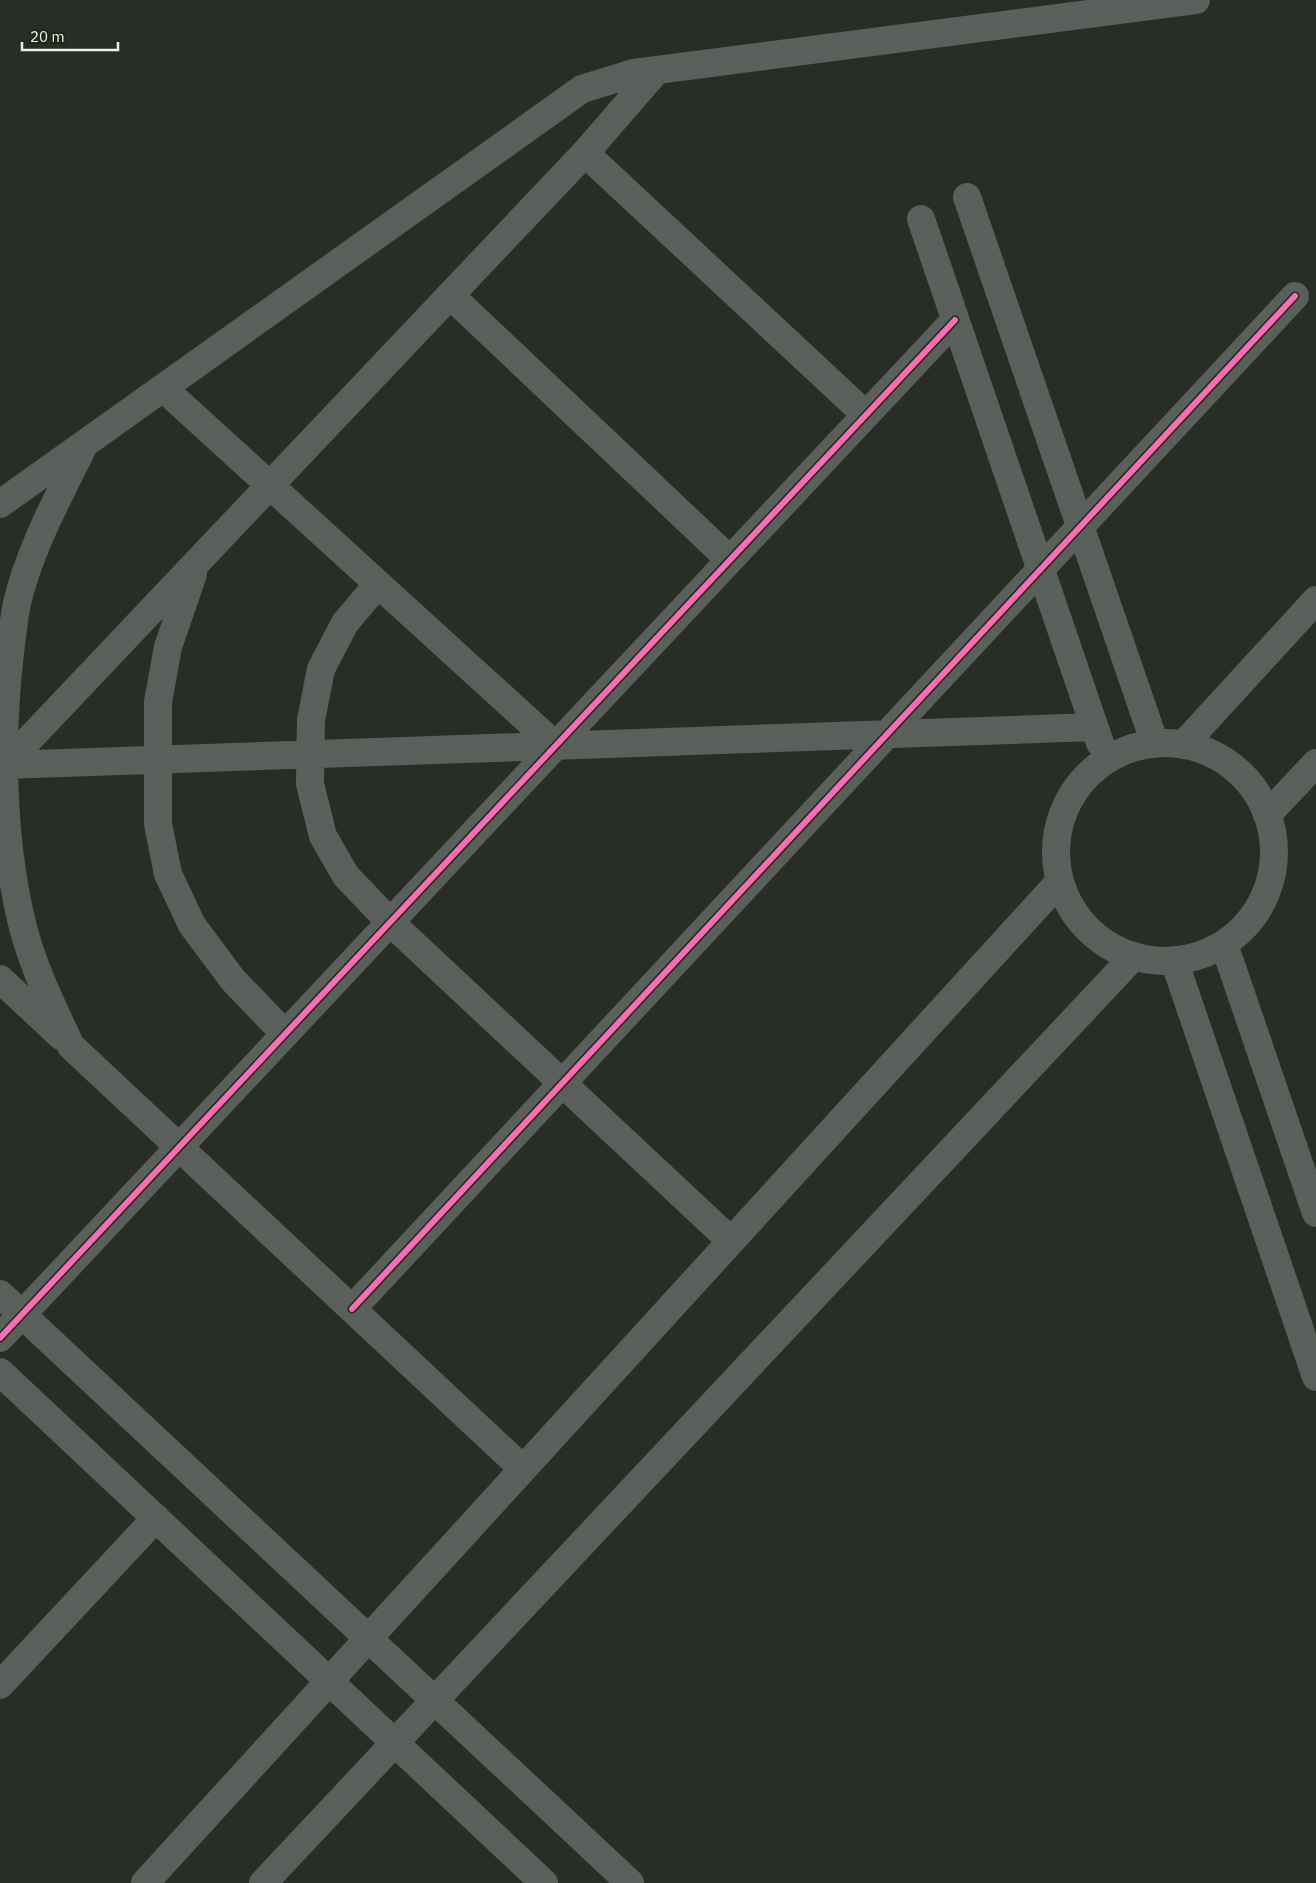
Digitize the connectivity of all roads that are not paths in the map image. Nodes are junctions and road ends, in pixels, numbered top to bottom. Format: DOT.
graph roads {
  1 [pos="1196,0"];
  2 [pos="657,70"];
  3 [pos="585,153"];
  4 [pos="967,197"];
  5 [pos="921,219"];
  6 [pos="450,295"];
  7 [pos="1295,296"];
  8 [pos="955,320"];
  9 [pos="163,388"];
  10 [pos="866,415"];
  11 [pos="85,444"];
  12 [pos="270,486"];
  13 [pos="0,504"];
  14 [pos="1081,527"];
  15 [pos="199,560"];
  16 [pos="730,560"];
  17 [pos="1040,570"];
  18 [pos="378,584"];
  19 [pos="1316,600"];
  20 [pos="1094,726"];
  21 [pos="888,734"];
  22 [pos="1155,744"];
  23 [pos="1183,745"];
  24 [pos="556,746"];
  25 [pos="310,754"];
  26 [pos="156,760"];
  27 [pos="1106,761"];
  28 [pos="1316,763"];
  29 [pos="2,765"];
  30 [pos="1267,815"];
  31 [pos="1060,880"];
  32 [pos="390,922"];
  33 [pos="1224,944"];
  34 [pos="1134,956"];
  35 [pos="1174,960"];
  36 [pos="0,979"];
  37 [pos="285,1034"];
  38 [pos="71,1046"];
  39 [pos="562,1084"];
  40 [pos="179,1147"];
  41 [pos="1316,1213"];
  42 [pos="731,1241"];
  43 [pos="0,1294"];
  44 [pos="352,1309"];
  45 [pos="22,1314"];
  46 [pos="0,1338"];
  47 [pos="0,1372"];
  48 [pos="1316,1377"];
  49 [pos="523,1469"];
  50 [pos="156,1518"];
  51 [pos="369,1638"];
  52 [pos="329,1681"];
  53 [pos="0,1685"];
  54 [pos="434,1700"];
  55 [pos="395,1742"];
  56 [pos="267,1881"];
  57 [pos="145,1883"];
  58 [pos="544,1883"];
  59 [pos="630,1883"];
  1 -- 2 [label="street"];
  2 -- 3 [label="street"];
  2 -- 9 [label="street"];
  3 -- 6 [label="street"];
  3 -- 10 [label="street"];
  4 -- 14 [label="street"];
  5 -- 8 [label="street"];
  6 -- 12 [label="street"];
  6 -- 16 [label="street"];
  7 -- 14 [label="street"];
  8 -- 10 [label="street"];
  8 -- 17 [label="street"];
  9 -- 11 [label="street"];
  9 -- 12 [label="street"];
  10 -- 16 [label="street"];
  11 -- 13 [label="street"];
  11 -- 29 [label="street"];
  12 -- 15 [label="street"];
  12 -- 18 [label="street"];
  14 -- 17 [label="street"];
  14 -- 22 [label="street"];
  15 -- 26 [label="street"];
  15 -- 29 [label="street"];
  16 -- 24 [label="street"];
  17 -- 20 [label="street"];
  17 -- 21 [label="street"];
  18 -- 24 [label="street"];
  18 -- 25 [label="street"];
  19 -- 23 [label="street"];
  20 -- 21 [label="street"];
  20 -- 27 [label="street"];
  21 -- 24 [label="street"];
  21 -- 39 [label="street"];
  22 -- 23 [label="street"];
  22 -- 27 [label="street"];
  23 -- 30 [label="street"];
  24 -- 25 [label="street"];
  24 -- 32 [label="street"];
  25 -- 26 [label="street"];
  25 -- 32 [label="street"];
  26 -- 29 [label="street"];
  26 -- 37 [label="street"];
  27 -- 31 [label="street"];
  28 -- 30 [label="street"];
  29 -- 38 [label="street"];
  30 -- 33 [label="street"];
  31 -- 34 [label="street"];
  31 -- 42 [label="street"];
  32 -- 37 [label="street"];
  32 -- 39 [label="street"];
  33 -- 35 [label="street"];
  33 -- 41 [label="street"];
  34 -- 35 [label="street"];
  34 -- 54 [label="street"];
  35 -- 48 [label="street"];
  36 -- 38 [label="street"];
  37 -- 40 [label="street"];
  38 -- 40 [label="street"];
  39 -- 42 [label="street"];
  39 -- 44 [label="street"];
  40 -- 44 [label="street"];
  40 -- 45 [label="street"];
  42 -- 49 [label="street"];
  43 -- 45 [label="street"];
  44 -- 49 [label="street"];
  45 -- 46 [label="street"];
  45 -- 51 [label="street"];
  47 -- 50 [label="street"];
  49 -- 51 [label="street"];
  50 -- 52 [label="street"];
  50 -- 53 [label="street"];
  51 -- 52 [label="street"];
  51 -- 54 [label="street"];
  52 -- 55 [label="street"];
  52 -- 57 [label="street"];
  54 -- 55 [label="street"];
  54 -- 59 [label="street"];
  55 -- 56 [label="street"];
  55 -- 58 [label="street"];
}
